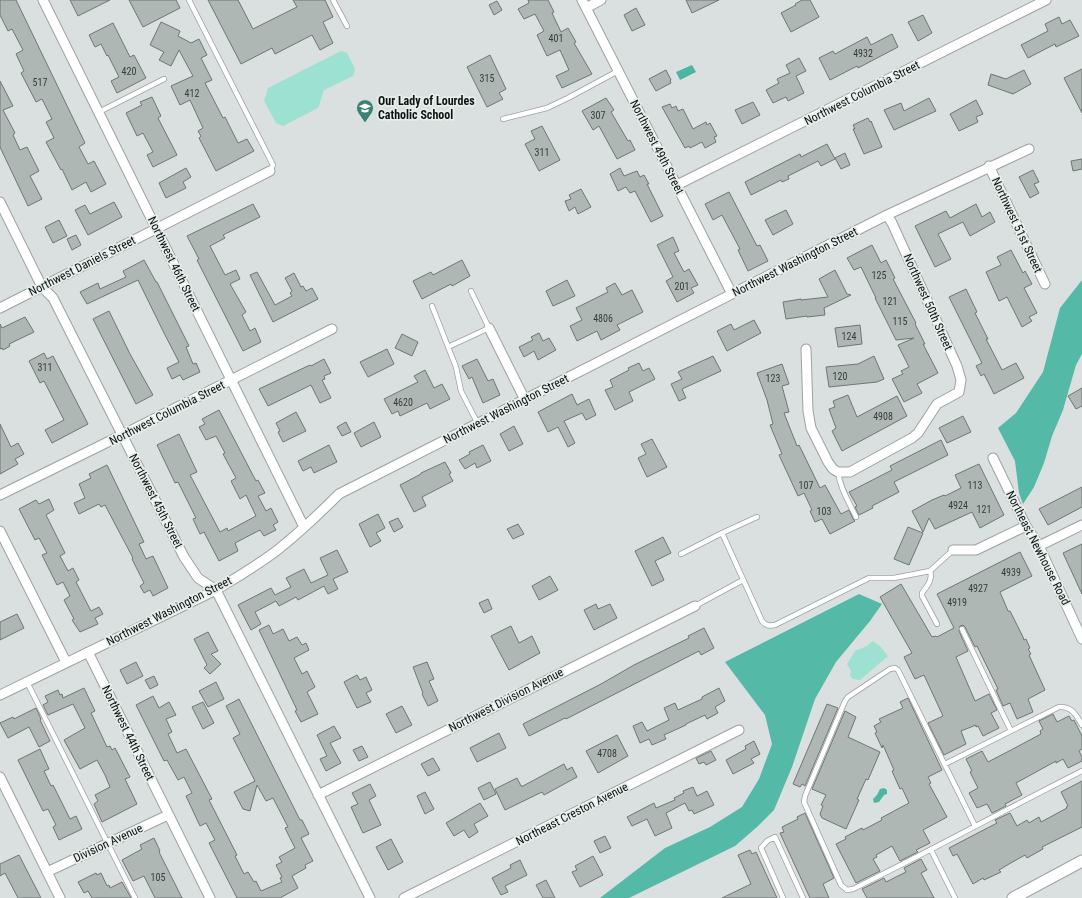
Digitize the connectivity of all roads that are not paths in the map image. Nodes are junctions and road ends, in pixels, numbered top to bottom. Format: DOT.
graph roads {
  1 [pos="43,0"];
  2 [pos="189,0"];
  3 [pos="333,0"];
  4 [pos="601,0"];
  5 [pos="1046,0"];
  6 [pos="584,4"];
  7 [pos="346,26"];
  8 [pos="618,70"];
  9 [pos="164,79"];
  10 [pos="99,112"];
  11 [pos="503,119"];
  12 [pos="1029,148"];
  13 [pos="989,166"];
  14 [pos="270,171"];
  15 [pos="677,186"];
  16 [pos="0,202"];
  17 [pos="887,215"];
  18 [pos="156,228"];
  19 [pos="1045,284"];
  20 [pos="42,287"];
  21 [pos="471,291"];
  22 [pos="732,294"];
  23 [pos="432,306"];
  24 [pos="0,308"];
  25 [pos="490,328"];
  26 [pos="332,329"];
  27 [pos="448,347"];
  28 [pos="806,349"];
  29 [pos="232,380"];
  30 [pos="525,400"];
  31 [pos="478,424"];
  32 [pos="122,435"];
  33 [pos="993,458"];
  34 [pos="838,472"];
  35 [pos="0,495"];
  36 [pos="757,516"];
  37 [pos="856,517"];
  38 [pos="1082,525"];
  39 [pos="1026,526"];
  40 [pos="304,527"];
  41 [pos="0,531"];
  42 [pos="722,533"];
  43 [pos="1039,546"];
  44 [pos="953,550"];
  45 [pos="681,554"];
  46 [pos="930,571"];
  47 [pos="743,580"];
  48 [pos="216,590"];
  49 [pos="694,606"];
  50 [pos="937,624"];
  51 [pos="962,629"];
  52 [pos="1082,639"];
  53 [pos="88,652"];
  54 [pos="66,662"];
  55 [pos="27,682"];
  56 [pos="0,695"];
  57 [pos="1082,725"];
  58 [pos="739,730"];
  59 [pos="1011,731"];
  60 [pos="945,764"];
  61 [pos="1082,771"];
  62 [pos="0,777"];
  63 [pos="318,795"];
  64 [pos="168,815"];
  65 [pos="975,826"];
  66 [pos="108,843"];
  67 [pos="931,850"];
  68 [pos="1082,861"];
  69 [pos="47,872"];
  70 [pos="60,898"];
  71 [pos="135,898"];
  72 [pos="210,898"];
  73 [pos="370,898"];
  74 [pos="404,898"];
  75 [pos="783,898"];
  76 [pos="803,898"];
  77 [pos="955,898"];
  78 [pos="1013,898"];
  1 -- 10 [label="street, Northwest 46th Street"];
  2 -- 14 [label="lane"];
  3 -- 7 [label="lane"];
  4 -- 6 [label="street"];
  5 -- 15 [label="street, Northwest Columbia Street"];
  6 -- 8 [label="street, Northwest 49th Street"];
  8 -- 11 [label="lane"];
  8 -- 15 [label="street, Northwest 49th Street"];
  9 -- 10 [label="lane"];
  10 -- 18 [label="street, Northwest 46th Street"];
  12 -- 13 [label="street, Northwest Washington Street"];
  13 -- 17 [label="street, Northwest Washington Street"];
  13 -- 19 [label="street, Northwest 51st Street"];
  14 -- 18 [label="street, Northwest Daniels Street"];
  15 -- 22 [label="street, Northwest 49th Street"];
  16 -- 20 [label="street, Northwest 45th Street"];
  17 -- 22 [label="street, Northwest Washington Street"];
  17 -- 34 [label="street, Northwest 50th Street"];
  18 -- 20 [label="street, Northwest Daniels Street"];
  18 -- 29 [label="street, Northwest 46th Street"];
  20 -- 24 [label="street, Northwest Daniels Street"];
  20 -- 32 [label="street, Northwest 45th Street"];
  21 -- 25 [label="lane"];
  22 -- 30 [label="street, Northwest Washington Street"];
  23 -- 27 [label="lane"];
  25 -- 27 [label="lane"];
  25 -- 30 [label="street"];
  26 -- 29 [label="street, Northwest Columbia Street"];
  27 -- 31 [label="lane"];
  28 -- 34 [label="street"];
  29 -- 32 [label="street, Northwest Columbia Street"];
  29 -- 40 [label="street, Northwest 46th Street"];
  30 -- 31 [label="street, Northwest Washington Street"];
  31 -- 40 [label="street, Northwest Washington Street"];
  32 -- 35 [label="street, Northwest Columbia Street"];
  32 -- 48 [label="street, Northwest 45th Street"];
  33 -- 39 [label="street, Northeast Newhouse Road"];
  34 -- 37 [label="lane"];
  36 -- 42 [label="lane"];
  38 -- 43 [label="street"];
  39 -- 43 [label="street, Northeast Newhouse Road"];
  39 -- 44 [label="street"];
  40 -- 48 [label="street, Northwest Washington Street"];
  41 -- 54 [label="street"];
  42 -- 45 [label="lane"];
  42 -- 47 [label="lane"];
  43 -- 52 [label="street, Northeast Newhouse Road"];
  44 -- 46 [label="lane"];
  46 -- 47 [label="lane"];
  46 -- 50 [label="lane"];
  47 -- 49 [label="lane"];
  48 -- 53 [label="street, Northwest Washington Street"];
  48 -- 63 [label="street, Northwest 45th Street"];
  49 -- 63 [label="street, Northwest Division Avenue"];
  51 -- 59 [label="lane"];
  53 -- 54 [label="street, Northwest Washington Street"];
  53 -- 64 [label="street, Northwest 44th Street"];
  54 -- 55 [label="street, Northwest Washington Street"];
  55 -- 56 [label="street, Northwest Washington Street"];
  55 -- 66 [label="lane"];
  57 -- 59 [label="lane"];
  58 -- 74 [label="street, Northeast Creston Avenue"];
  59 -- 60 [label="lane"];
  60 -- 65 [label="lane"];
  60 -- 67 [label="lane"];
  61 -- 65 [label="lane"];
  62 -- 69 [label="street"];
  63 -- 73 [label="street, Northwest 45th Street"];
  64 -- 66 [label="street, Division Avenue"];
  64 -- 72 [label="street, Northwest 44th Street"];
  65 -- 67 [label="lane"];
  66 -- 69 [label="street, Division Avenue"];
  66 -- 71 [label="lane"];
  67 -- 77 [label="lane"];
  68 -- 78 [label="street"];
  69 -- 70 [label="street"];
  75 -- 76 [label="lane"];
}
